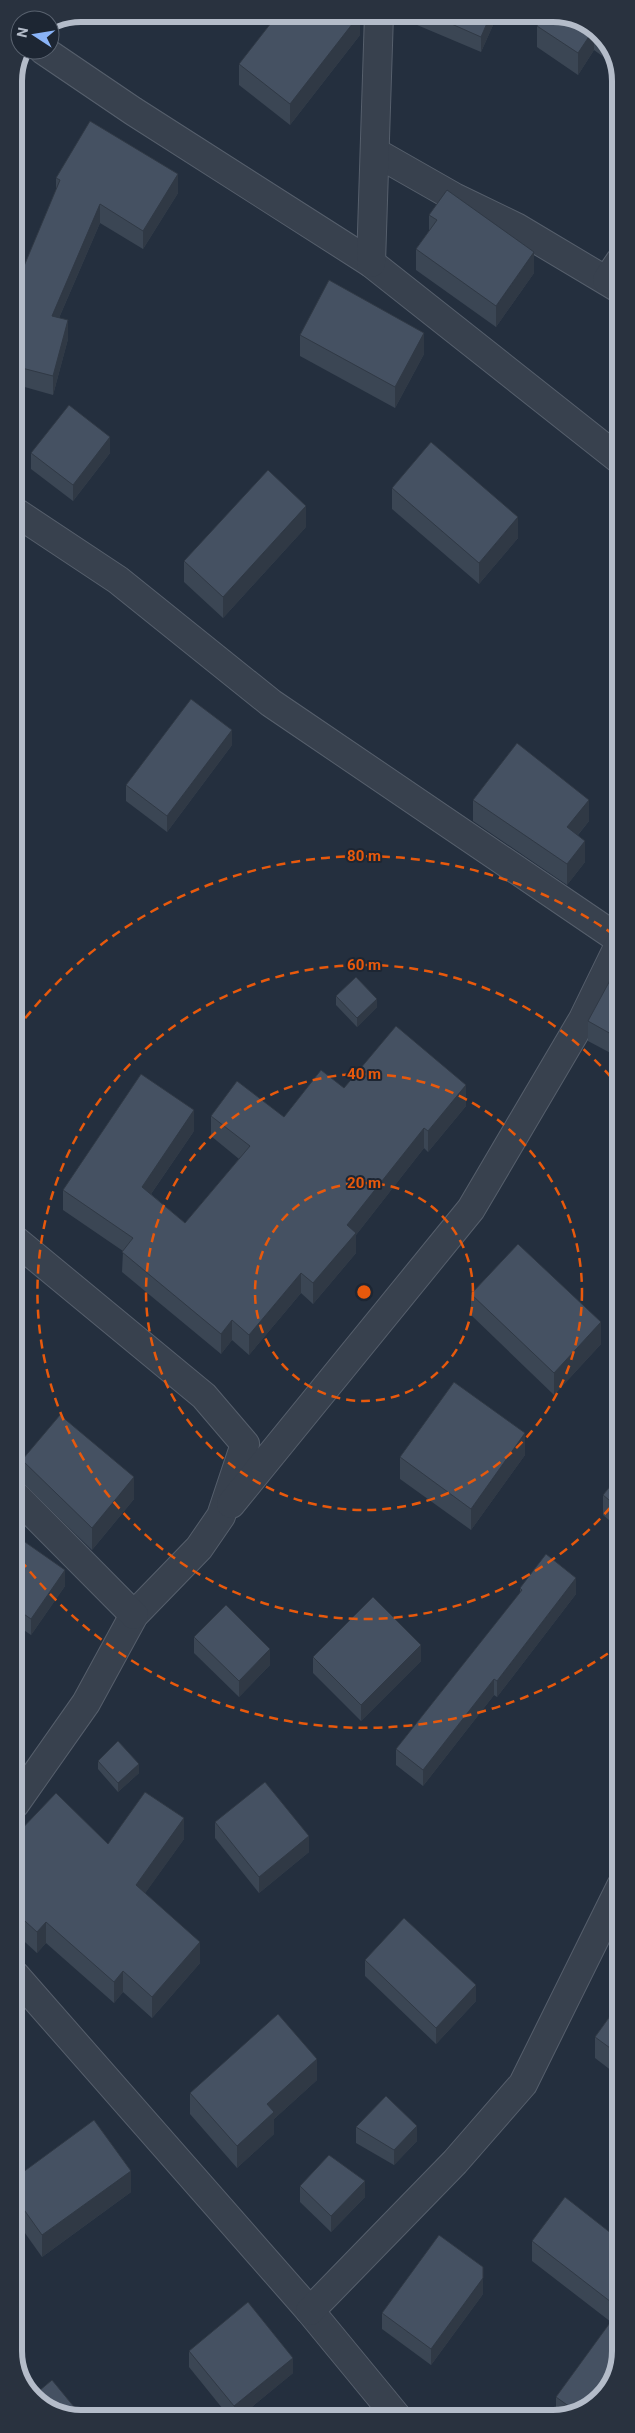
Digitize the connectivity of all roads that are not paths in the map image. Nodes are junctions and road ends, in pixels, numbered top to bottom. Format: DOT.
graph roads {
  1 [pos="379,23"];
  2 [pos="58,60"];
  3 [pos="375,152"];
  4 [pos="371,263"];
  5 [pos="612,275"];
  6 [pos="612,454"];
  7 [pos="22,516"];
  8 [pos="612,937"];
  9 [pos="612,959"];
  10 [pos="22,1246"];
  11 [pos="22,1502"];
  12 [pos="221,1516"];
  13 [pos="134,1615"];
  14 [pos="22,1794"];
  15 [pos="612,1904"];
  16 [pos="22,1983"];
  17 [pos="310,2311"];
  18 [pos="391,2410"];
  1 -- 3 [label="street"];
  2 -- 4 [label="street"];
  3 -- 4 [label="street"];
  3 -- 5 [label="street"];
  4 -- 6 [label="street"];
  7 -- 8 [label="street"];
  9 -- 12 [label="street"];
  10 -- 12 [label="street"];
  11 -- 13 [label="street"];
  12 -- 13 [label="street"];
  13 -- 14 [label="street"];
  15 -- 17 [label="street"];
  16 -- 17 [label="street"];
  17 -- 18 [label="street"];
}
